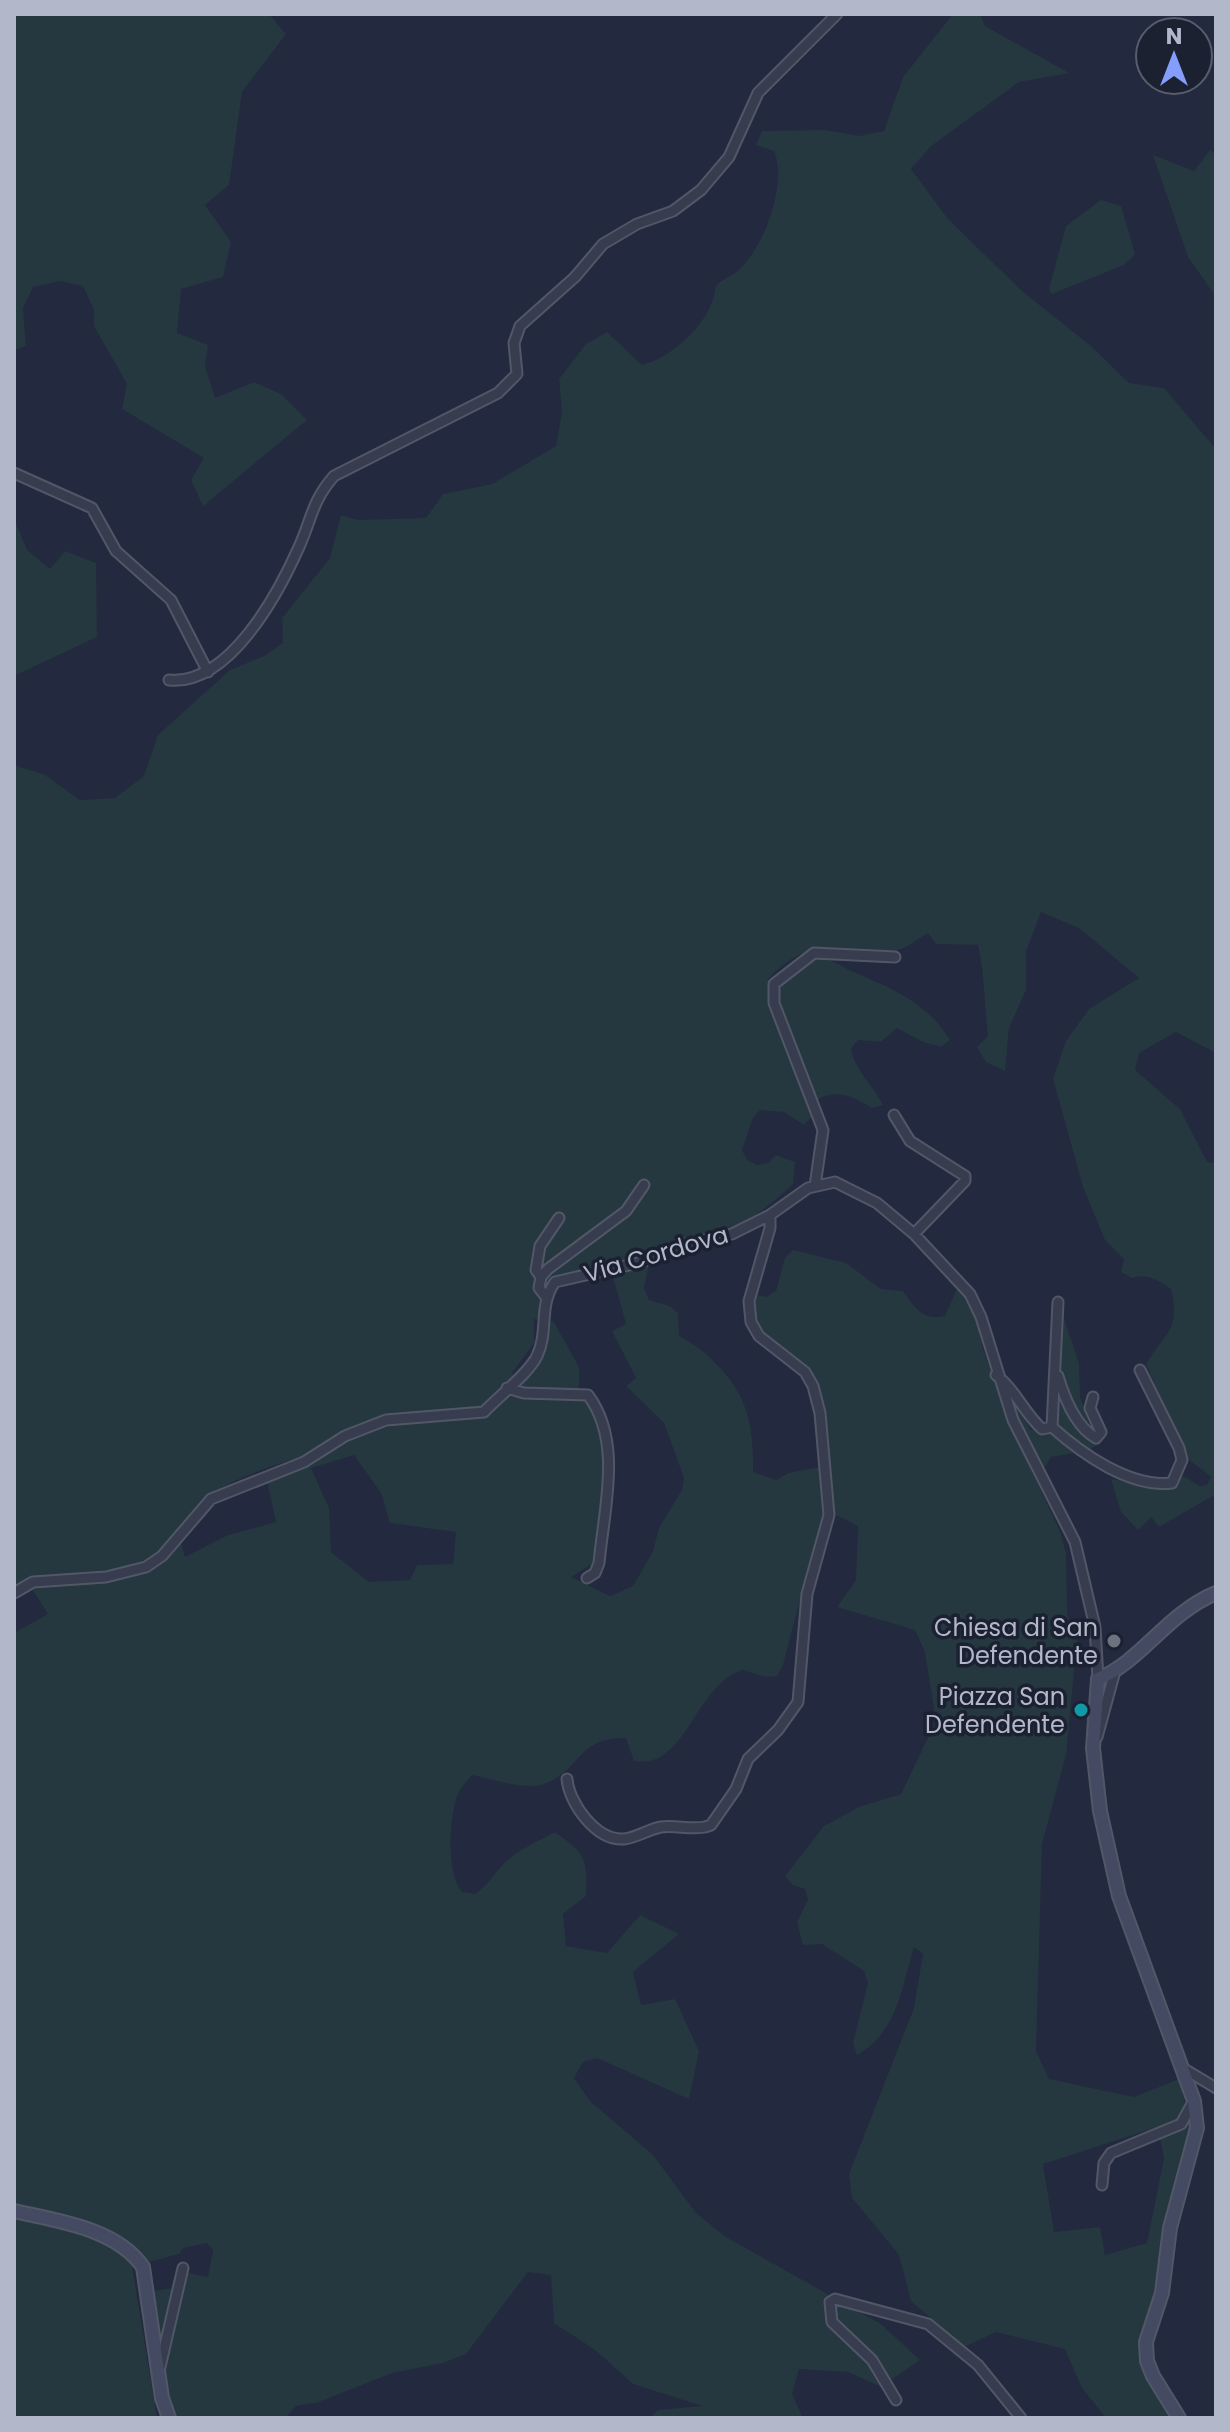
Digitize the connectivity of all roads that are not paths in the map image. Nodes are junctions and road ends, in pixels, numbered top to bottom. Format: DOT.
graph roads {
  1 [pos="837,14"];
  2 [pos="14,473"];
  3 [pos="208,672"];
  4 [pos="169,680"];
  5 [pos="895,957"];
  6 [pos="894,1115"];
  7 [pos="644,1185"];
  8 [pos="815,1186"];
  9 [pos="770,1215"];
  10 [pos="559,1218"];
  11 [pos="914,1234"];
  12 [pos="541,1277"];
  13 [pos="546,1297"];
  14 [pos="1058,1302"];
  15 [pos="1055,1369"];
  16 [pos="1140,1370"];
  17 [pos="996,1375"];
  18 [pos="507,1388"];
  19 [pos="1093,1397"];
  20 [pos="1052,1427"];
  21 [pos="587,1578"];
  22 [pos="14,1593"];
  23 [pos="1216,1593"];
  24 [pos="1115,1671"];
  25 [pos="1098,1679"];
  26 [pos="1093,1748"];
  27 [pos="567,1779"];
  28 [pos="1179,2065"];
  29 [pos="1216,2088"];
  30 [pos="1194,2101"];
  31 [pos="1102,2185"];
  32 [pos="14,2211"];
  33 [pos="183,2268"];
  34 [pos="159,2374"];
  35 [pos="896,2400"];
  36 [pos="169,2418"];
  37 [pos="1021,2418"];
  38 [pos="1179,2418"];
  1 -- 3 [label="street"];
  2 -- 3 [label="street"];
  3 -- 4 [label="street"];
  5 -- 8 [label="street"];
  6 -- 11 [label="street"];
  7 -- 12 [label="street"];
  8 -- 9 [label="street, Via Cordova"];
  8 -- 11 [label="street"];
  9 -- 13 [label="street, Via Cordova"];
  9 -- 27 [label="street"];
  10 -- 12 [label="street"];
  11 -- 17 [label="street"];
  12 -- 13 [label="street"];
  13 -- 18 [label="street"];
  14 -- 15 [label="street"];
  15 -- 19 [label="street"];
  15 -- 20 [label="street"];
  16 -- 20 [label="street"];
  17 -- 20 [label="street"];
  17 -- 25 [label="street"];
  18 -- 21 [label="street"];
  18 -- 22 [label="street"];
  23 -- 24 [label="street"];
  24 -- 25 [label="street"];
  24 -- 26 [label="street"];
  25 -- 26 [label="street"];
  26 -- 28 [label="street"];
  28 -- 29 [label="street"];
  28 -- 30 [label="street"];
  30 -- 31 [label="street"];
  30 -- 38 [label="street"];
  32 -- 34 [label="street"];
  33 -- 34 [label="street"];
  34 -- 36 [label="street"];
  35 -- 37 [label="street"];
}
